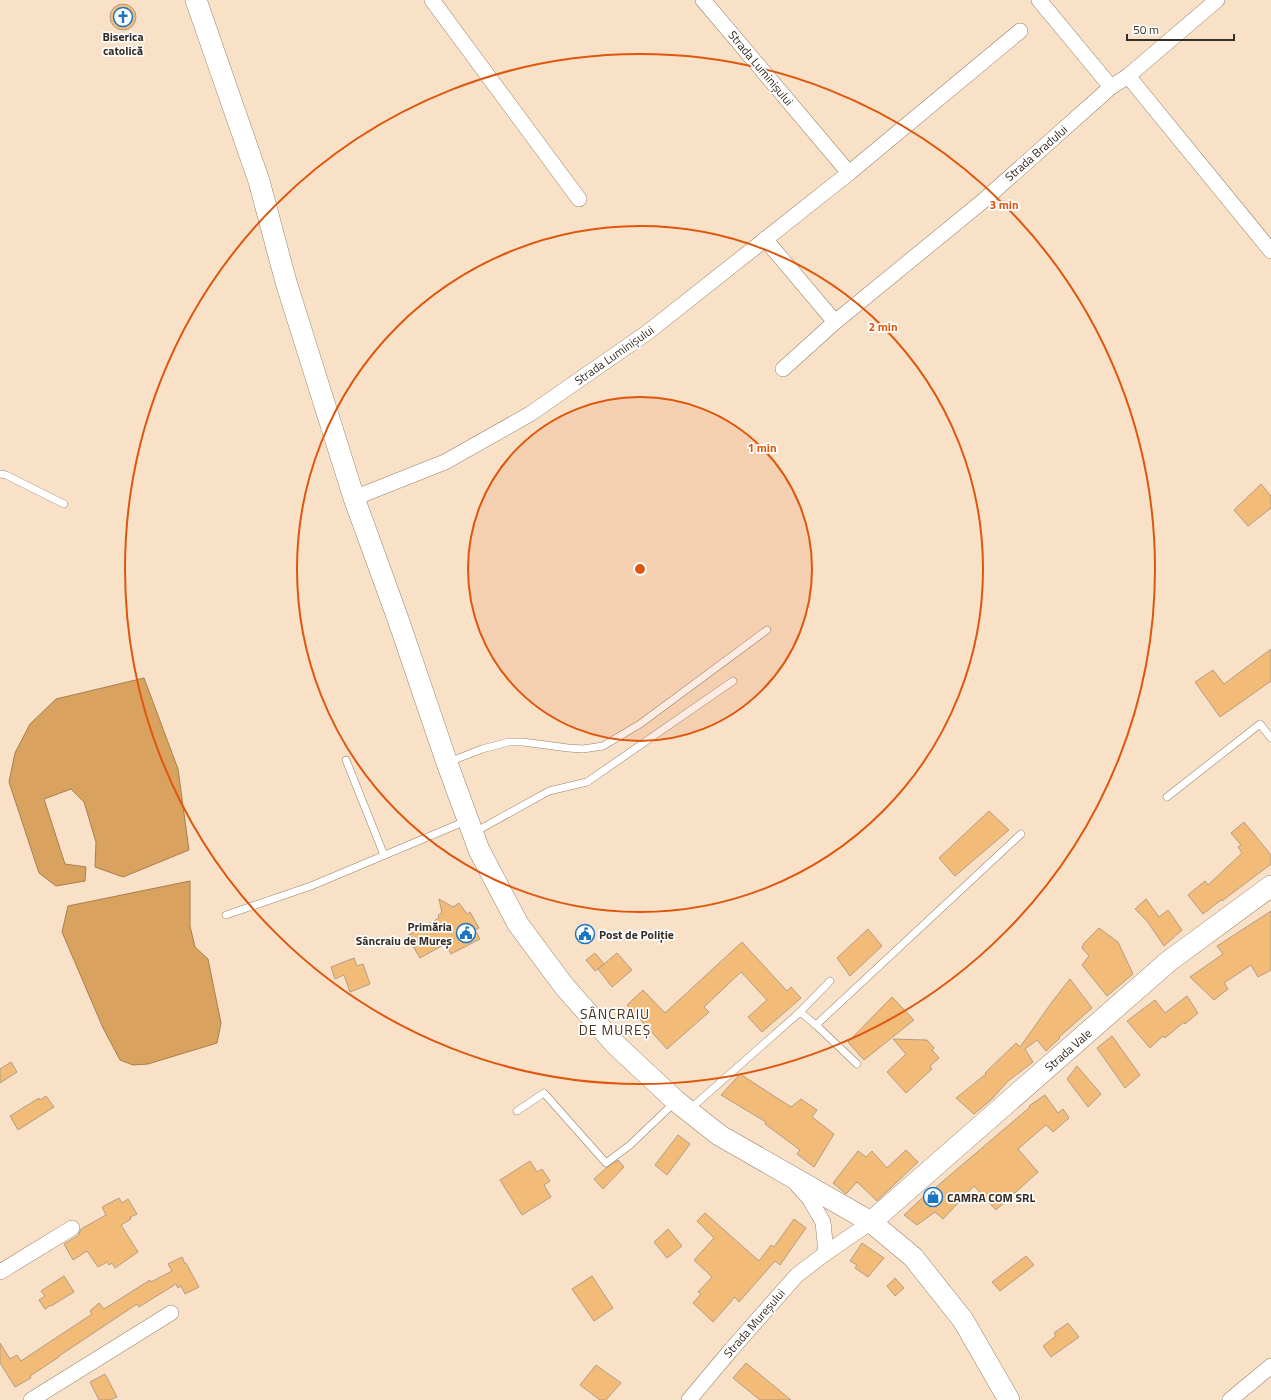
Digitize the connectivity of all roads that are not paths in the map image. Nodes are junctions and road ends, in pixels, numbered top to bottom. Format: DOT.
graph roads {
  1 [pos="196,0"];
  2 [pos="432,0"];
  3 [pos="704,0"];
  4 [pos="1039,0"];
  5 [pos="1217,0"];
  6 [pos="1020,31"];
  7 [pos="1128,76"];
  8 [pos="1112,87"];
  9 [pos="849,173"];
  10 [pos="579,199"];
  11 [pos="765,239"];
  12 [pos="1271,251"];
  13 [pos="835,322"];
  14 [pos="783,369"];
  15 [pos="0,474"];
  16 [pos="354,498"];
  17 [pos="64,504"];
  18 [pos="767,630"];
  19 [pos="733,681"];
  20 [pos="1271,738"];
  21 [pos="346,760"];
  22 [pos="447,763"];
  23 [pos="1167,797"];
  24 [pos="470,827"];
  25 [pos="1021,834"];
  26 [pos="384,855"];
  27 [pos="1271,886"];
  28 [pos="226,915"];
  29 [pos="830,981"];
  30 [pos="800,1012"];
  31 [pos="816,1025"];
  32 [pos="857,1064"];
  33 [pos="682,1106"];
  34 [pos="517,1110"];
  35 [pos="788,1175"];
  36 [pos="871,1222"];
  37 [pos="72,1228"];
  38 [pos="826,1253"];
  39 [pos="0,1272"];
  40 [pos="171,1313"];
  41 [pos="1271,1366"];
  42 [pos="31,1400"];
  43 [pos="689,1400"];
  44 [pos="1009,1400"];
  45 [pos="1230,1400"];
  1 -- 16 [label="main road"];
  2 -- 10 [label="street"];
  3 -- 9 [label="street, Strada Luminișului"];
  4 -- 8 [label="street"];
  5 -- 7 [label="street, Strada Bradului"];
  6 -- 9 [label="street, Strada Luminișului"];
  7 -- 8 [label="street, Strada Bradului"];
  7 -- 12 [label="street"];
  8 -- 13 [label="street, Strada Bradului"];
  9 -- 11 [label="street, Strada Luminișului"];
  11 -- 13 [label="street"];
  11 -- 16 [label="street, Strada Luminișului"];
  13 -- 14 [label="street, Strada Bradului"];
  15 -- 17 [label="lane"];
  16 -- 22 [label="main road"];
  18 -- 22 [label="lane"];
  19 -- 24 [label="lane"];
  20 -- 23 [label="lane"];
  21 -- 26 [label="lane"];
  22 -- 24 [label="main road"];
  24 -- 26 [label="lane"];
  24 -- 33 [label="main road"];
  25 -- 31 [label="lane"];
  26 -- 28 [label="lane"];
  27 -- 36 [label="main road, Strada Vale"];
  29 -- 30 [label="lane"];
  30 -- 31 [label="lane"];
  30 -- 33 [label="lane"];
  31 -- 32 [label="lane"];
  33 -- 34 [label="lane"];
  33 -- 35 [label="main road"];
  35 -- 36 [label="main road"];
  35 -- 38 [label="street"];
  36 -- 38 [label="street, Strada Mureșului"];
  36 -- 44 [label="main road"];
  37 -- 39 [label="street"];
  38 -- 43 [label="street, Strada Mureșului"];
  40 -- 42 [label="street"];
  41 -- 45 [label="street"];
}
